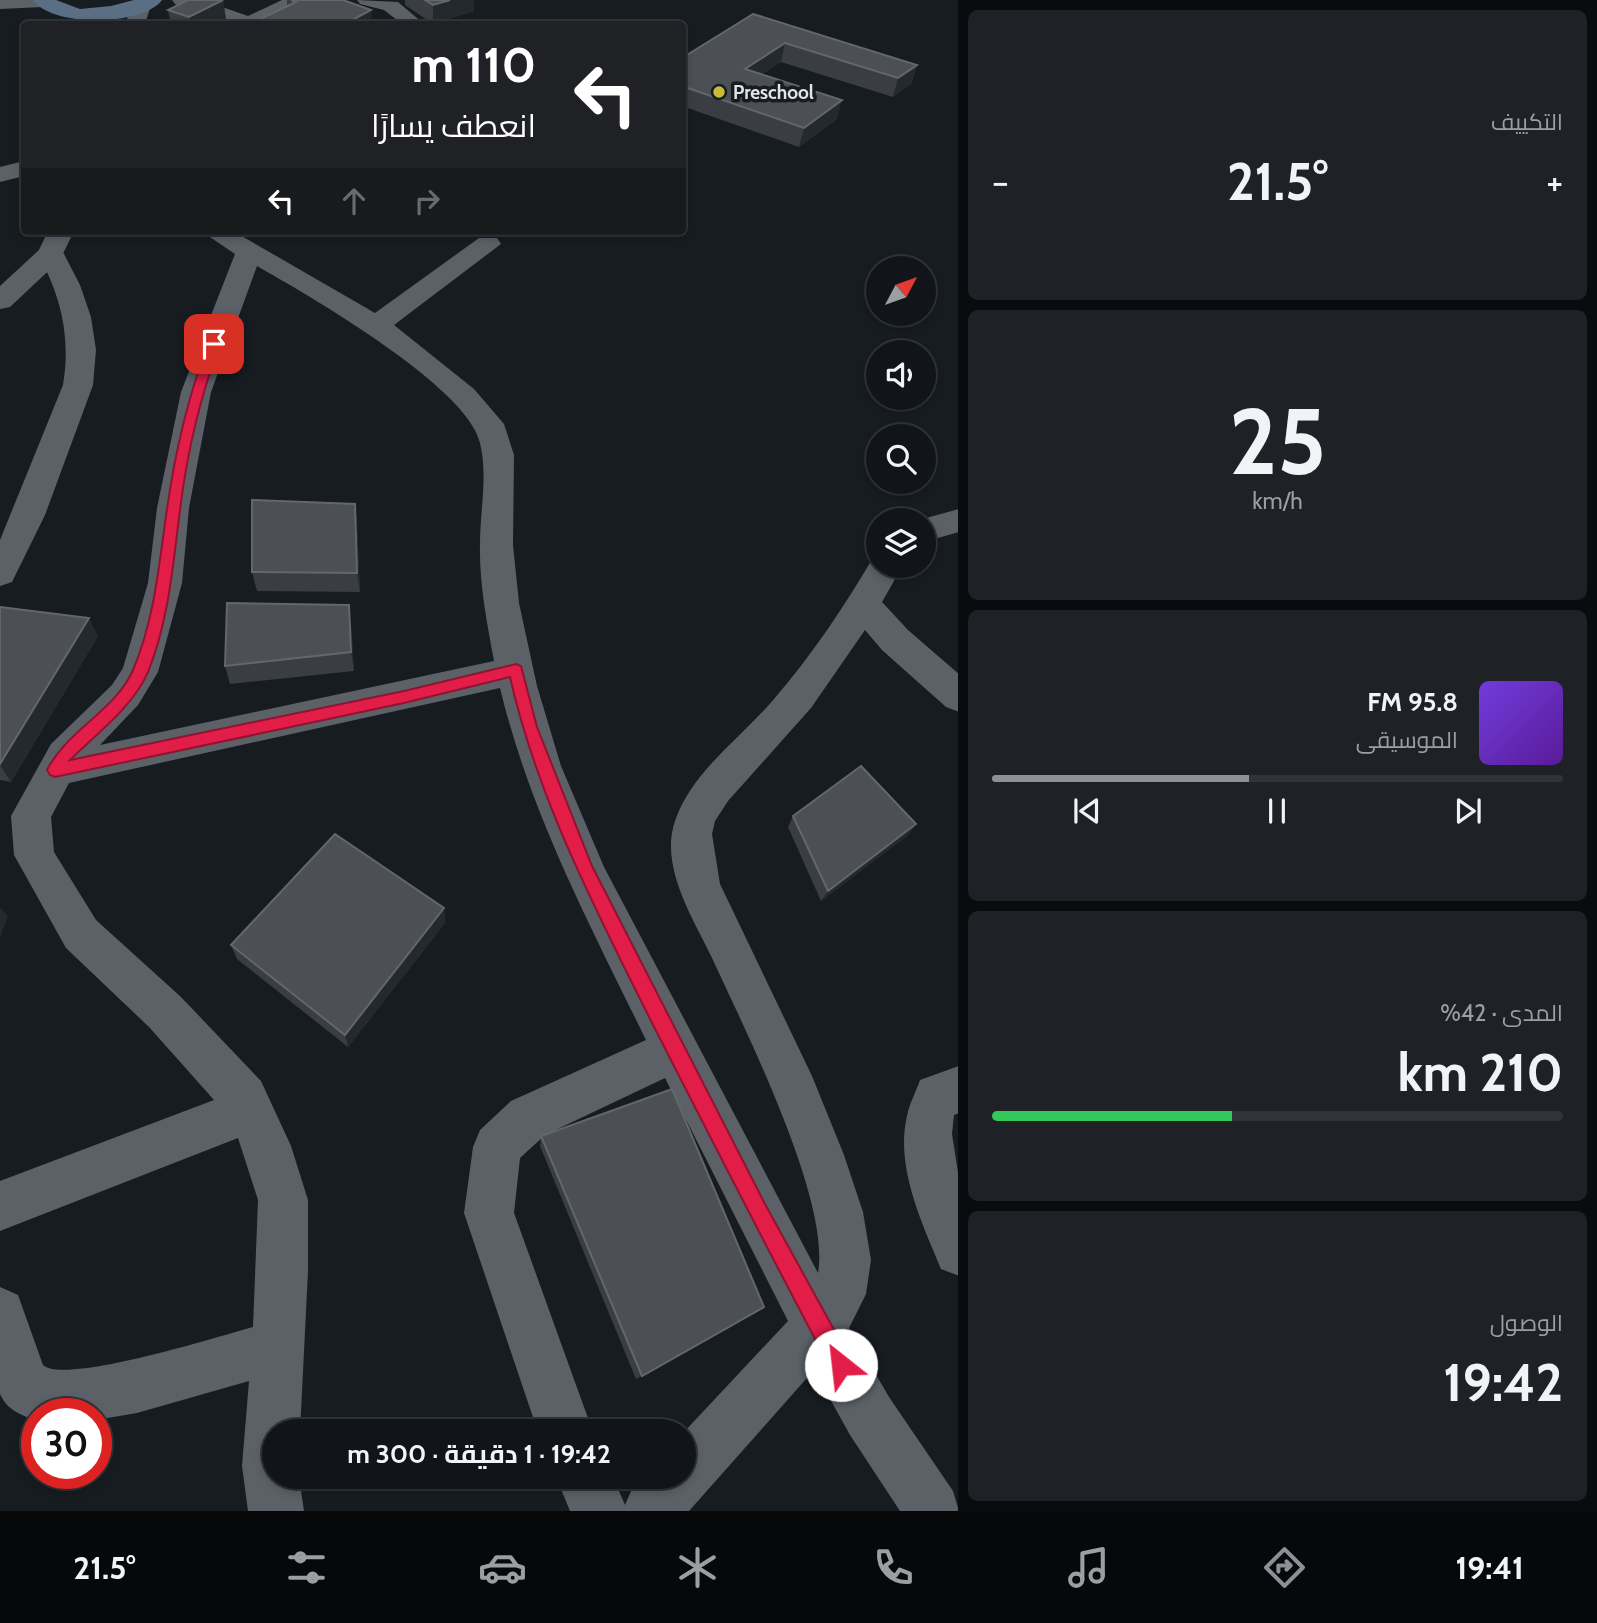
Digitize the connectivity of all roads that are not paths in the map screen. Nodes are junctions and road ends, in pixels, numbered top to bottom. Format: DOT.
graph roads {
  1 [pos="43,0"];
  2 [pos="183,0"];
  3 [pos="299,0"];
  4 [pos="367,0"];
  5 [pos="414,0"];
  6 [pos="0,3"];
  7 [pos="391,6"];
  8 [pos="143,10"];
  9 [pos="63,18"];
  10 [pos="240,21"];
  11 [pos="254,21"];
  12 [pos="410,21"];
  13 [pos="21,169"];
  14 [pos="0,175"];
  15 [pos="221,235"];
  16 [pos="56,242"];
  17 [pos="488,244"];
  18 [pos="249,251"];
  19 [pos="0,301"];
  20 [pos="376,325"];
  21 [pos="958,520"];
  22 [pos="936,526"];
  23 [pos="0,573"];
  24 [pos="879,578"];
  25 [pos="864,604"];
  26 [pos="516,670"];
  27 [pos="958,697"];
  28 [pos="55,770"];
  29 [pos="675,1050"];
  30 [pos="958,1089"];
  31 [pos="250,1110"];
  32 [pos="0,1206"];
  33 [pos="958,1251"];
  34 [pos="0,1312"];
  35 [pos="819,1325"];
  36 [pos="278,1346"];
  37 [pos="561,1419"];
  38 [pos="696,1462"];
  39 [pos="589,1489"];
  40 [pos="671,1489"];
  41 [pos="276,1511"];
  42 [pos="599,1511"];
  43 [pos="651,1511"];
  44 [pos="933,1511"];
  1 -- 6 [label="street"];
  1 -- 9 [label="main road"];
  2 -- 10 [label="street"];
  3 -- 11 [label="street"];
  4 -- 7 [label="street"];
  5 -- 7 [label="street"];
  7 -- 12 [label="street"];
  8 -- 9 [label="main road"];
  13 -- 14 [label="street"];
  15 -- 18 [label="street"];
  16 -- 19 [label="street"];
  16 -- 23 [label="street"];
  17 -- 20 [label="street"];
  18 -- 20 [label="street"];
  18 -- 28 [label="street"];
  20 -- 26 [label="street"];
  21 -- 22 [label="street"];
  24 -- 25 [label="street"];
  25 -- 27 [label="street"];
  25 -- 35 [label="street"];
  26 -- 28 [label="street"];
  26 -- 29 [label="street"];
  28 -- 31 [label="street"];
  29 -- 35 [label="street"];
  29 -- 37 [label="street"];
  30 -- 33 [label="street"];
  31 -- 32 [label="street"];
  31 -- 36 [label="street"];
  34 -- 36 [label="street"];
  35 -- 38 [label="street"];
  35 -- 44 [label="street"];
  36 -- 41 [label="street"];
  39 -- 42 [label="street"];
  40 -- 43 [label="street"];
}
